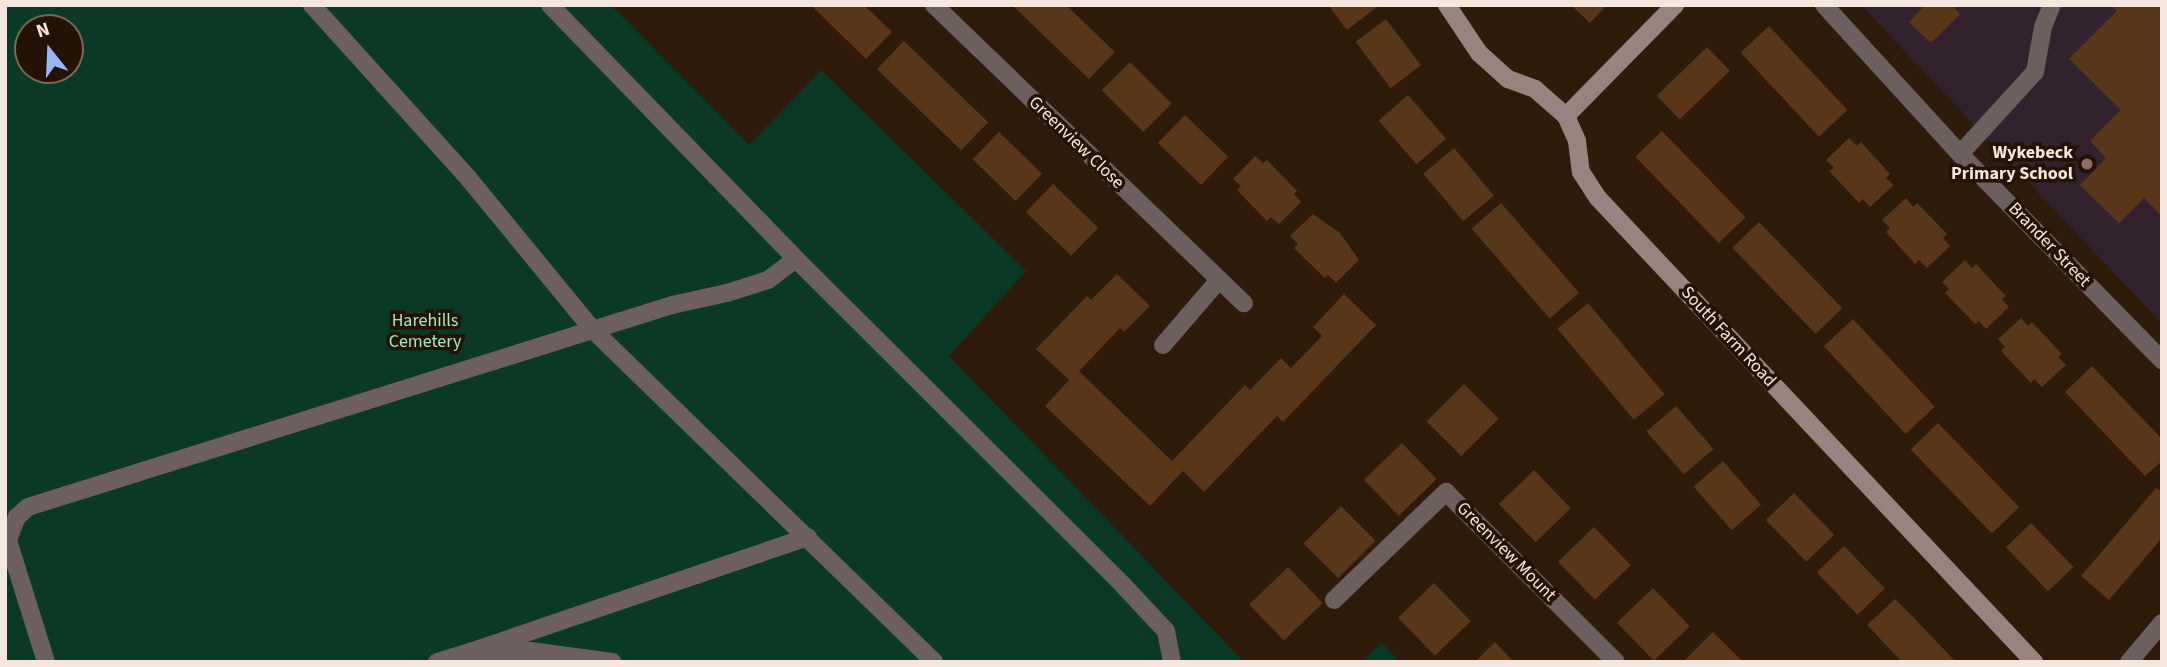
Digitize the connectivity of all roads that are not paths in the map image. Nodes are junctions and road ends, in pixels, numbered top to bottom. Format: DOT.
graph roads {
  1 [pos="312,5"];
  2 [pos="550,5"];
  3 [pos="934,5"];
  4 [pos="1447,5"];
  5 [pos="1675,5"];
  6 [pos="1824,5"];
  7 [pos="2052,5"];
  8 [pos="1566,116"];
  9 [pos="1960,154"];
  10 [pos="796,259"];
  11 [pos="1219,280"];
  12 [pos="1244,303"];
  13 [pos="593,330"];
  14 [pos="1163,345"];
  15 [pos="2162,360"];
  16 [pos="7,535"];
  17 [pos="808,537"];
  18 [pos="11,567"];
  19 [pos="1334,600"];
  20 [pos="2162,623"];
  21 [pos="470,652"];
  22 [pos="47,662"];
  23 [pos="436,662"];
  24 [pos="612,662"];
  25 [pos="934,662"];
  26 [pos="1172,662"];
  27 [pos="1616,662"];
  28 [pos="2034,662"];
  29 [pos="2129,662"];
  1 -- 13 [label="street"];
  2 -- 10 [label="street"];
  3 -- 11 [label="street, Greenview Close"];
  4 -- 8 [label="street, South Farm Road"];
  5 -- 8 [label="street"];
  6 -- 9 [label="street, Brander Street"];
  7 -- 9 [label="street"];
  8 -- 28 [label="street, South Farm Road"];
  9 -- 15 [label="street, Brander Street"];
  10 -- 13 [label="street"];
  10 -- 26 [label="street"];
  11 -- 12 [label="street, Greenview Close"];
  11 -- 14 [label="street"];
  13 -- 16 [label="street"];
  13 -- 17 [label="street"];
  16 -- 18 [label="street"];
  17 -- 21 [label="street"];
  17 -- 25 [label="street"];
  18 -- 22 [label="street"];
  19 -- 27 [label="street, Greenview Mount"];
  20 -- 29 [label="street"];
  21 -- 23 [label="street"];
  21 -- 24 [label="street"];
}
